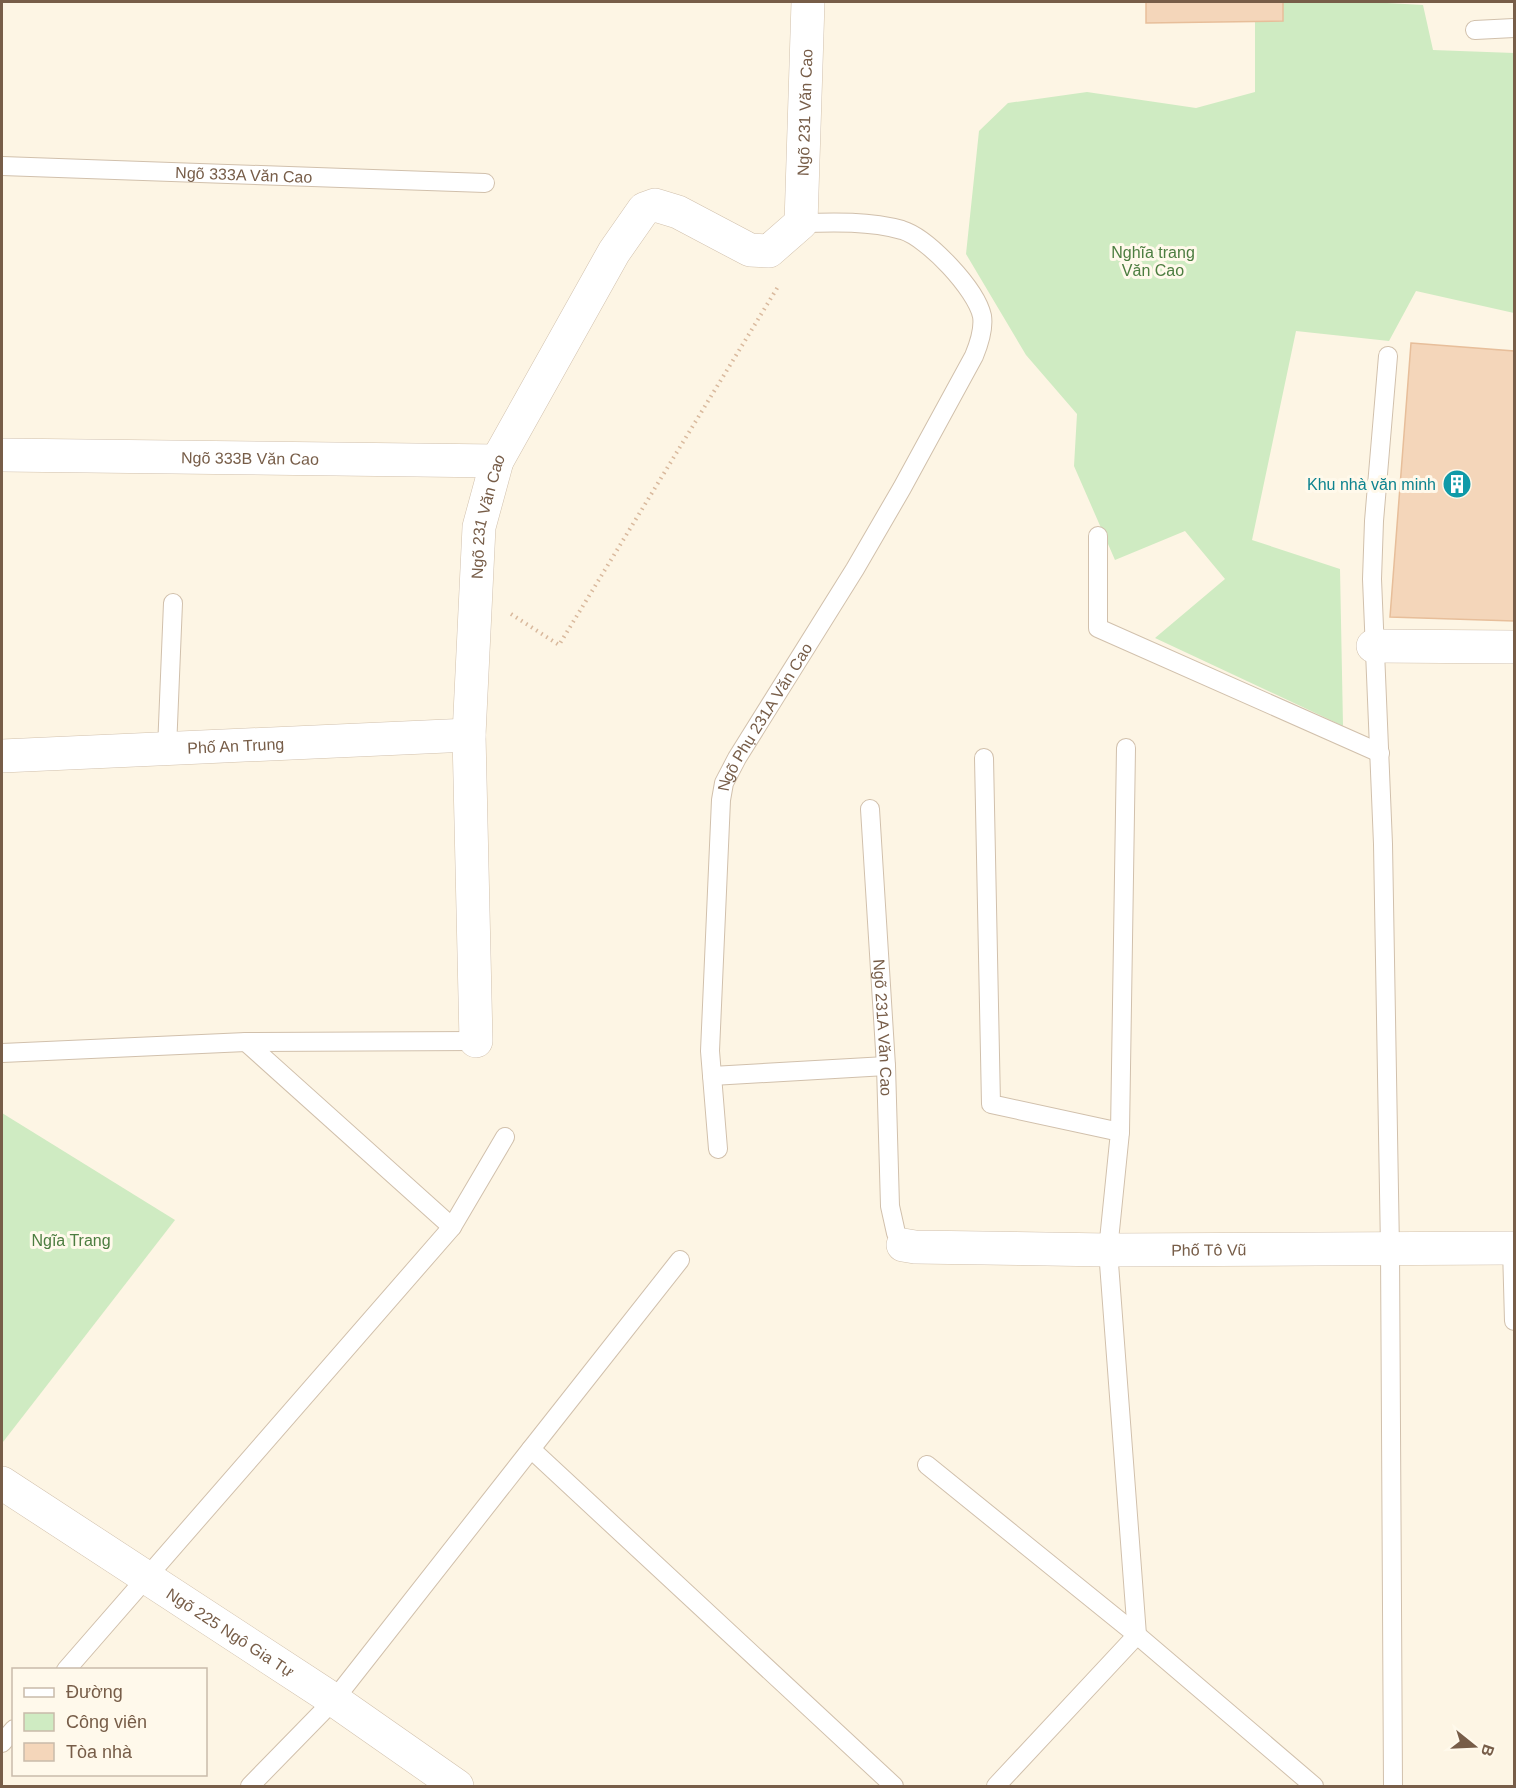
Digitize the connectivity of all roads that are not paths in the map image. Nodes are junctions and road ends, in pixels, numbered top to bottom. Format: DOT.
graph roads {
  1 [pos="808,2"];
  2 [pos="1515,28"];
  3 [pos="1475,30"];
  4 [pos="2,166"];
  5 [pos="485,183"];
  6 [pos="801,223"];
  7 [pos="1388,356"];
  8 [pos="2,455"];
  9 [pos="497,461"];
  10 [pos="1098,536"];
  11 [pos="172,603"];
  12 [pos="1373,646"];
  13 [pos="1515,647"];
  14 [pos="469,735"];
  15 [pos="1126,748"];
  16 [pos="166,749"];
  17 [pos="1380,753"];
  18 [pos="2,756"];
  19 [pos="984,759"];
  20 [pos="870,809"];
  21 [pos="476,1041"];
  22 [pos="246,1042"];
  23 [pos="2,1053"];
  24 [pos="886,1066"];
  25 [pos="712,1076"];
  26 [pos="1120,1132"];
  27 [pos="505,1137"];
  28 [pos="718,1149"];
  29 [pos="452,1227"];
  30 [pos="903,1245"];
  31 [pos="1390,1248"];
  32 [pos="1513,1248"];
  33 [pos="1108,1250"];
  34 [pos="680,1260"];
  35 [pos="1515,1321"];
  36 [pos="531,1449"];
  37 [pos="927,1465"];
  38 [pos="2,1483"];
  39 [pos="146,1578"];
  40 [pos="1137,1635"];
  41 [pos="68,1668"];
  42 [pos="333,1700"];
  43 [pos="12,1731"];
  44 [pos="2,1743"];
  45 [pos="250,1786"];
  46 [pos="457,1786"];
  47 [pos="894,1786"];
  48 [pos="996,1786"];
  49 [pos="1314,1786"];
  50 [pos="1393,1786"];
  1 -- 6 [label="street, Ngõ 231 Văn Cao"];
  2 -- 3 [label="lane"];
  4 -- 5 [label="lane, Ngõ 333A Văn Cao"];
  6 -- 9 [label="street, Ngõ 231 Văn Cao"];
  6 -- 25 [label="lane, Ngõ Phụ 231A Văn Cao"];
  7 -- 12 [label="lane"];
  8 -- 9 [label="street, Ngõ 333B Văn Cao"];
  9 -- 14 [label="street, Ngõ 231 Văn Cao"];
  10 -- 17 [label="lane"];
  11 -- 16 [label="lane"];
  12 -- 13 [label="street"];
  12 -- 17 [label="lane"];
  14 -- 16 [label="street, Phố An Trung"];
  14 -- 21 [label="street, Ngõ 231 Văn Cao"];
  15 -- 26 [label="lane"];
  16 -- 18 [label="street, Phố An Trung"];
  17 -- 31 [label="lane"];
  19 -- 26 [label="lane"];
  20 -- 24 [label="lane, Ngõ 231A Văn Cao"];
  21 -- 22 [label="lane"];
  22 -- 23 [label="lane"];
  22 -- 29 [label="lane"];
  24 -- 25 [label="lane"];
  24 -- 30 [label="lane, Ngõ 231A Văn Cao"];
  25 -- 28 [label="lane, Ngõ Phụ 231A Văn Cao"];
  26 -- 33 [label="lane"];
  27 -- 29 [label="lane"];
  29 -- 39 [label="lane"];
  30 -- 33 [label="street, Phố Tô Vũ"];
  31 -- 32 [label="street, Phố Tô Vũ"];
  31 -- 33 [label="street, Phố Tô Vũ"];
  31 -- 50 [label="lane"];
  32 -- 35 [label="lane"];
  33 -- 40 [label="lane"];
  34 -- 36 [label="lane"];
  36 -- 42 [label="lane"];
  36 -- 47 [label="lane"];
  37 -- 40 [label="lane"];
  38 -- 39 [label="street, Ngõ 225 Ngô Gia Tự"];
  39 -- 41 [label="lane"];
  39 -- 42 [label="street, Ngõ 225 Ngô Gia Tự"];
  40 -- 48 [label="lane"];
  40 -- 49 [label="lane"];
  42 -- 45 [label="lane"];
  42 -- 46 [label="street, Ngõ 225 Ngô Gia Tự"];
  43 -- 44 [label="lane"];
}
